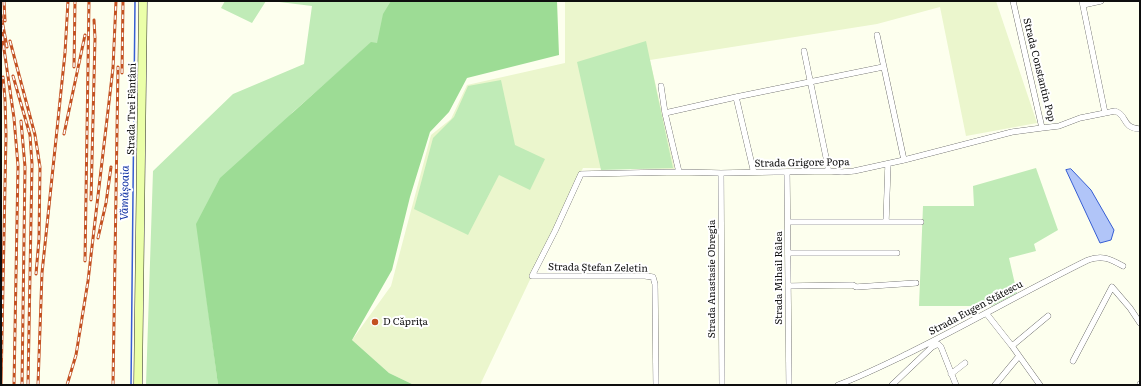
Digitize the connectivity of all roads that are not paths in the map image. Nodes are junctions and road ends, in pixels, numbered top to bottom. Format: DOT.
graph roads {
  1 [pos="143,1"];
  2 [pos="1012,1"];
  3 [pos="1101,1"];
  4 [pos="1083,3"];
  5 [pos="877,35"];
  6 [pos="804,51"];
  7 [pos="883,67"];
  8 [pos="810,82"];
  9 [pos="661,86"];
  10 [pos="736,97"];
  11 [pos="665,113"];
  12 [pos="1105,113"];
  13 [pos="1042,128"];
  14 [pos="1140,129"];
  15 [pos="904,160"];
  16 [pos="888,164"];
  17 [pos="828,171"];
  18 [pos="679,172"];
  19 [pos="753,172"];
  20 [pos="787,172"];
  21 [pos="721,173"];
  22 [pos="788,222"];
  23 [pos="886,222"];
  24 [pos="921,222"];
  25 [pos="788,253"];
  26 [pos="897,253"];
  27 [pos="1123,266"];
  28 [pos="532,276"];
  29 [pos="916,283"];
  30 [pos="788,286"];
  31 [pos="986,313"];
  32 [pos="1048,316"];
  33 [pos="1140,323"];
  34 [pos="1012,346"];
  35 [pos="1019,356"];
  36 [pos="1073,361"];
  37 [pos="965,363"];
  38 [pos="951,374"];
  39 [pos="138,385"];
  40 [pos="656,385"];
  41 [pos="722,385"];
  42 [pos="789,385"];
  43 [pos="838,385"];
  44 [pos="892,385"];
  45 [pos="955,385"];
  46 [pos="996,385"];
  47 [pos="1040,385"];
  1 -- 39 [label="main road, Strada Trei Fântâni"];
  2 -- 13 [label="street, Strada Constantin Pop"];
  3 -- 4 [label="street"];
  4 -- 12 [label="street"];
  5 -- 7 [label="street"];
  6 -- 8 [label="street"];
  7 -- 8 [label="street"];
  7 -- 15 [label="street"];
  8 -- 10 [label="street"];
  8 -- 17 [label="street"];
  9 -- 11 [label="street"];
  10 -- 11 [label="street"];
  10 -- 19 [label="street"];
  11 -- 18 [label="street"];
  12 -- 13 [label="street, Strada Constantin Pop"];
  12 -- 14 [label="street"];
  13 -- 15 [label="street, Strada Grigore Popa"];
  15 -- 16 [label="street, Strada Grigore Popa"];
  16 -- 17 [label="street, Strada Grigore Popa"];
  16 -- 23 [label="street"];
  17 -- 20 [label="street, Strada Grigore Popa"];
  18 -- 21 [label="street, Strada Grigore Popa"];
  18 -- 28 [label="street, Strada Grigore Popa"];
  19 -- 20 [label="street, Strada Grigore Popa"];
  19 -- 21 [label="street, Strada Grigore Popa"];
  20 -- 22 [label="street, Strada Mihail Râlea"];
  21 -- 41 [label="street, Strada Anastasie Obregia"];
  22 -- 23 [label="street"];
  22 -- 25 [label="street, Strada Mihail Râlea"];
  23 -- 24 [label="street"];
  25 -- 26 [label="street"];
  25 -- 30 [label="street, Strada Mihail Râlea"];
  27 -- 31 [label="street, Strada Eugen Stătescu"];
  28 -- 40 [label="street, Strada Ștefan Zeletin"];
  29 -- 30 [label="street"];
  30 -- 42 [label="street, Strada Mihail Râlea"];
  31 -- 34 [label="street"];
  31 -- 43 [label="street, Strada Eugen Stătescu"];
  32 -- 34 [label="street"];
  33 -- 36 [label="street"];
  34 -- 35 [label="street"];
  35 -- 46 [label="street"];
  35 -- 47 [label="street"];
  37 -- 38 [label="street"];
  38 -- 44 [label="street"];
  38 -- 45 [label="street"];
}
